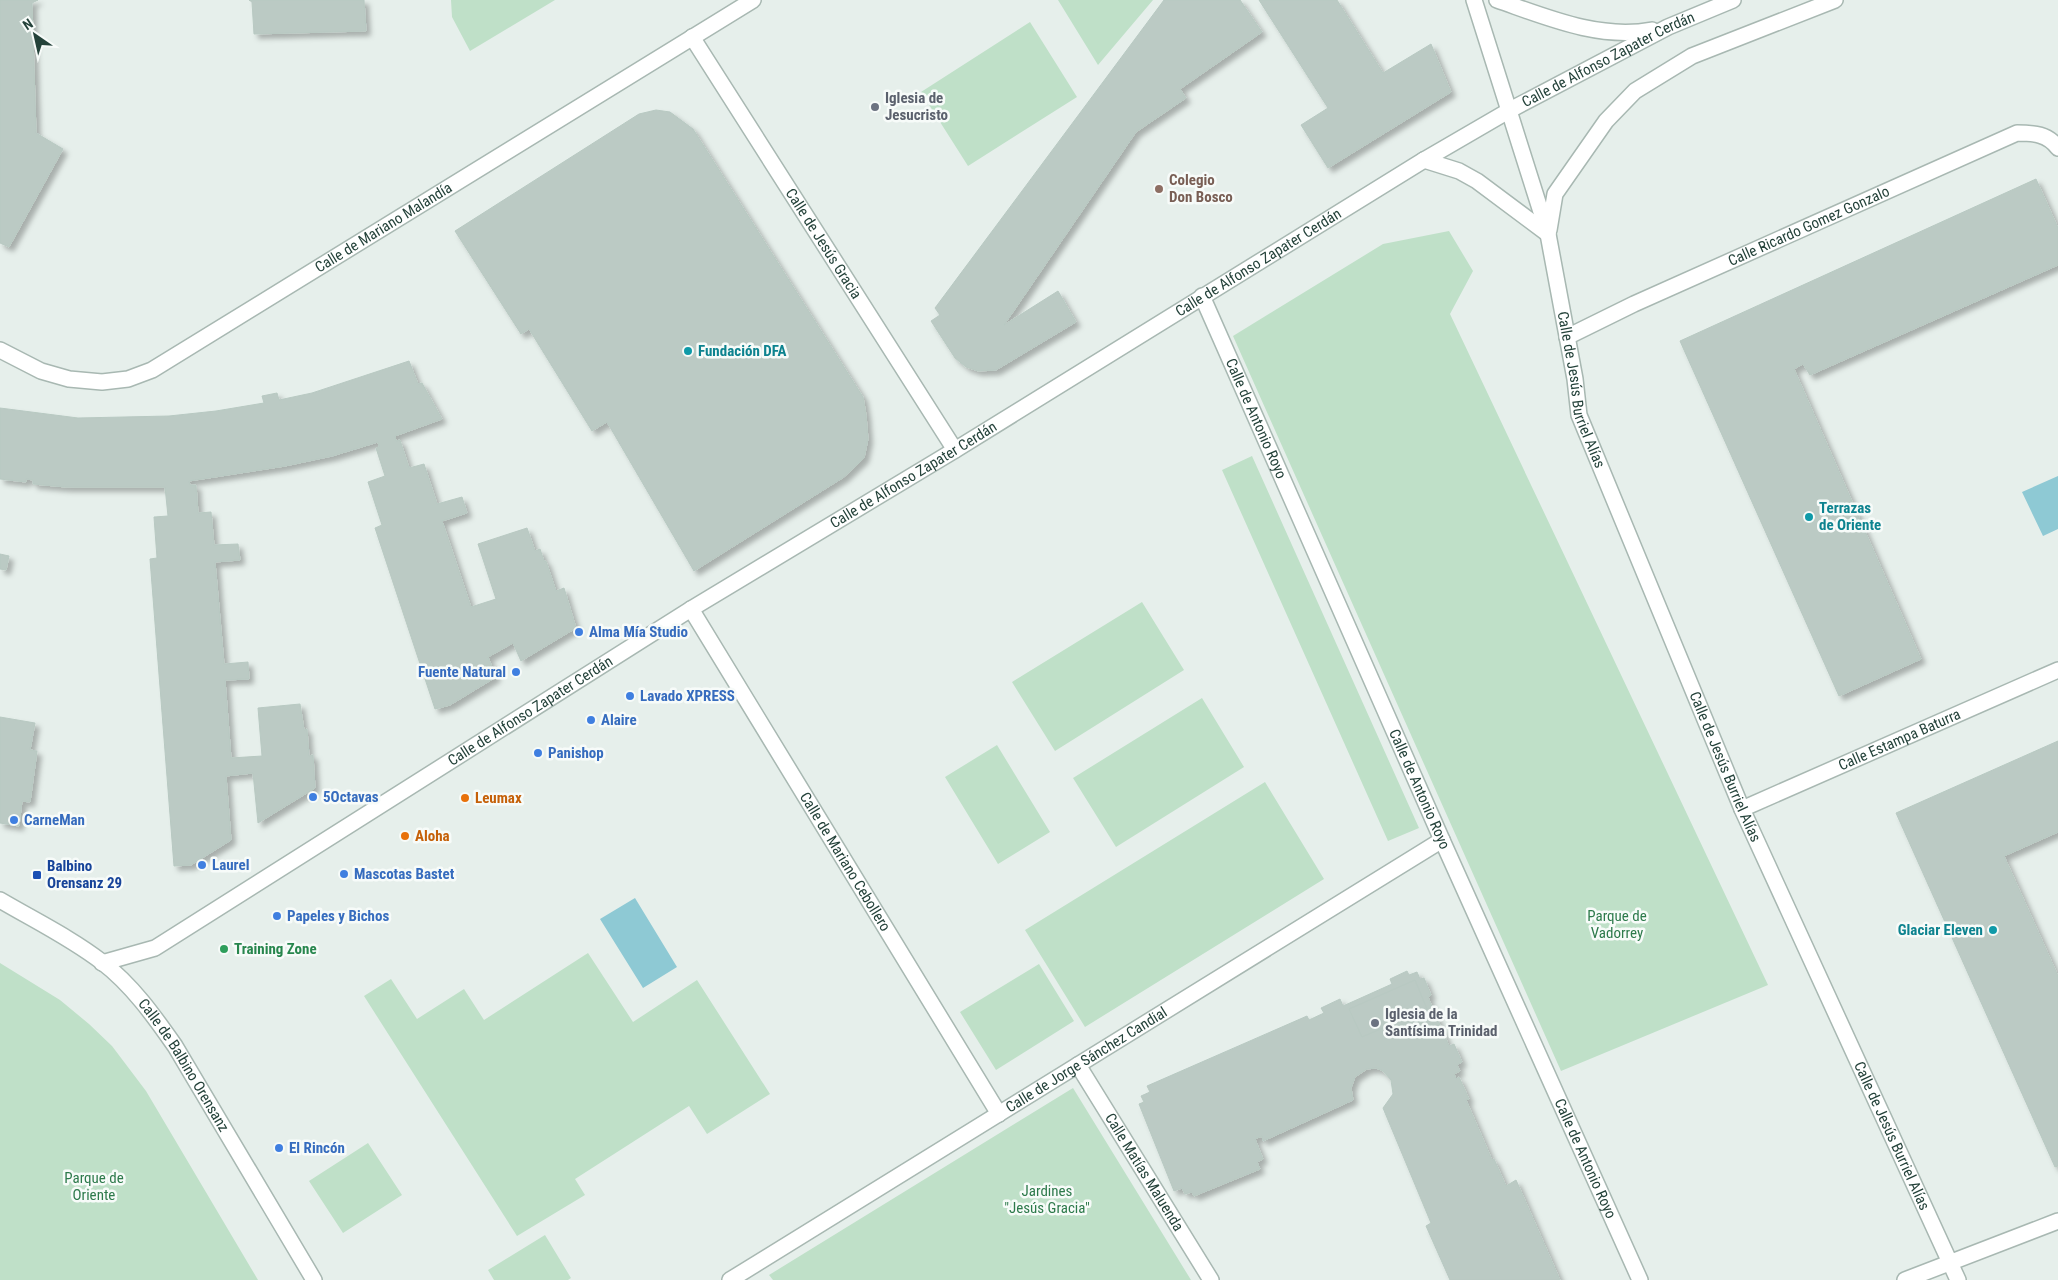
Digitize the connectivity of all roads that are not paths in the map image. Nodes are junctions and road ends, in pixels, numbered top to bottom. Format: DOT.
graph roads {
  1 [pos="753,0"];
  2 [pos="1474,0"];
  3 [pos="1497,0"];
  4 [pos="1733,0"];
  5 [pos="1835,0"];
  6 [pos="1668,27"];
  7 [pos="692,38"];
  8 [pos="1510,110"];
  9 [pos="2056,145"];
  10 [pos="1424,160"];
  11 [pos="1548,234"];
  12 [pos="1202,296"];
  13 [pos="1567,337"];
  14 [pos="0,350"];
  15 [pos="955,450"];
  16 [pos="691,610"];
  17 [pos="2058,670"];
  18 [pos="1742,809"];
  19 [pos="1442,840"];
  20 [pos="0,900"];
  21 [pos="102,962"];
  22 [pos="1078,1066"];
  23 [pos="999,1114"];
  24 [pos="2058,1221"];
  25 [pos="1950,1263"];
  26 [pos="754,1274"];
  27 [pos="314,1280"];
  28 [pos="730,1280"];
  29 [pos="1211,1280"];
  30 [pos="1640,1280"];
  31 [pos="1905,1280"];
  32 [pos="1958,1280"];
  1 -- 7 [label="street, Calle de Mariano Malandía"];
  2 -- 8 [label="street, Calle de Jesús Burriel Alías"];
  3 -- 6 [label="street"];
  4 -- 6 [label="street, Calle de Alfonso Zapater Cerdán"];
  5 -- 11 [label="street"];
  6 -- 8 [label="street, Calle de Alfonso Zapater Cerdán"];
  7 -- 14 [label="street, Calle de Mariano Malandía"];
  7 -- 15 [label="street, Calle de Jesús Gracia"];
  8 -- 10 [label="street, Calle de Alfonso Zapater Cerdán"];
  8 -- 11 [label="street, Calle de Jesús Burriel Alías"];
  9 -- 13 [label="street, Calle Ricardo Gomez Gonzalo"];
  10 -- 11 [label="street"];
  10 -- 12 [label="street, Calle de Alfonso Zapater Cerdán"];
  11 -- 13 [label="street, Calle de Jesús Burriel Alías"];
  12 -- 15 [label="street, Calle de Alfonso Zapater Cerdán"];
  12 -- 19 [label="street, Calle de Antonio Royo"];
  13 -- 18 [label="street, Calle de Jesús Burriel Alías"];
  15 -- 16 [label="street, Calle de Alfonso Zapater Cerdán"];
  16 -- 21 [label="street, Calle de Alfonso Zapater Cerdán"];
  16 -- 23 [label="street, Calle de Mariano Cebollero"];
  17 -- 18 [label="street, Calle Estampa Baturra"];
  18 -- 25 [label="street, Calle de Jesús Burriel Alías"];
  19 -- 22 [label="street, Calle de Jorge Sánchez Candial"];
  19 -- 30 [label="street, Calle de Antonio Royo"];
  20 -- 21 [label="street, Calle de Balbino Orensanz"];
  21 -- 27 [label="street, Calle de Balbino Orensanz"];
  22 -- 23 [label="street, Calle de Jorge Sánchez Candial"];
  22 -- 29 [label="street, Calle Matías Maluenda"];
  23 -- 26 [label="street, Calle de Jorge Sánchez Candial"];
  24 -- 25 [label="street"];
  25 -- 31 [label="street"];
  25 -- 32 [label="street, Calle de Jesús Burriel Alías"];
  26 -- 28 [label="street, Calle de Jorge Sánchez Candial"];
}
